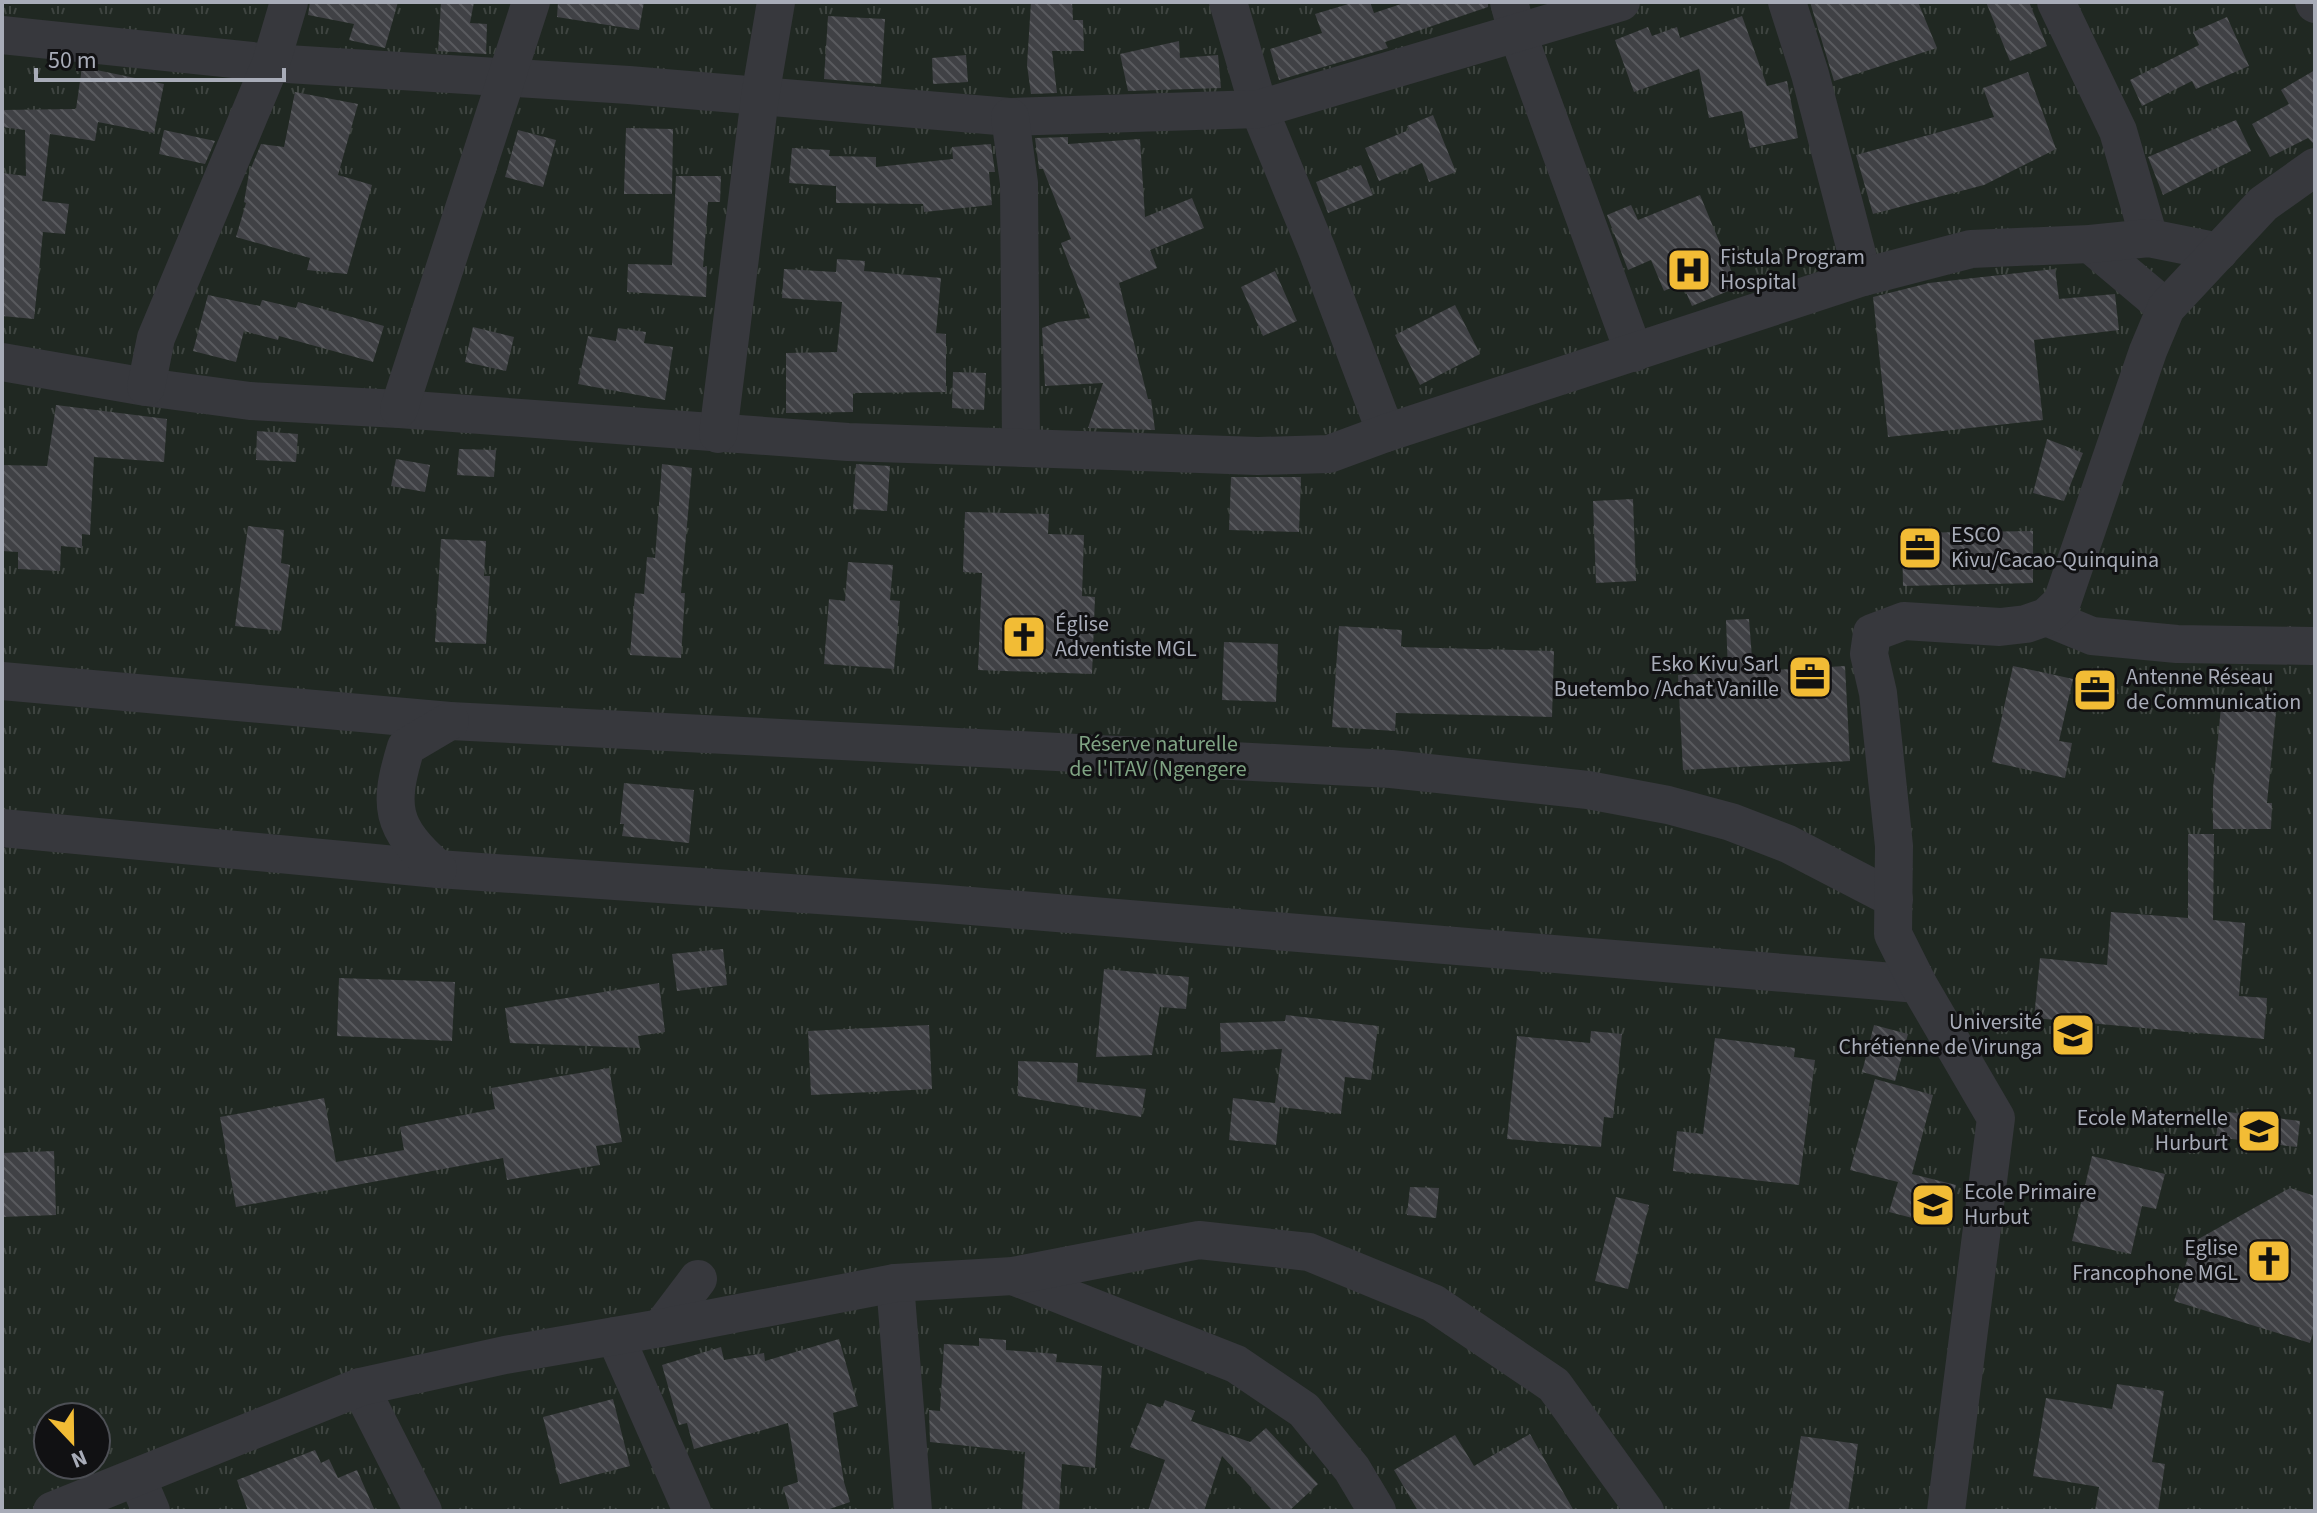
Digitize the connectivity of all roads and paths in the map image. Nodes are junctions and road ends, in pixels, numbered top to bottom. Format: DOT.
graph roads {
  1 [pos="289,2"];
  2 [pos="531,2"];
  3 [pos="776,2"];
  4 [pos="1228,2"];
  5 [pos="1621,2"];
  6 [pos="1787,2"];
  7 [pos="2056,2"];
  8 [pos="1513,17"];
  9 [pos="2,35"];
  10 [pos="271,63"];
  11 [pos="507,78"];
  12 [pos="760,97"];
  13 [pos="1259,109"];
  14 [pos="1010,117"];
  15 [pos="2315,167"];
  16 [pos="2149,238"];
  17 [pos="2090,244"];
  18 [pos="2219,252"];
  19 [pos="1863,277"];
  20 [pos="2166,308"];
  21 [pos="1634,353"];
  22 [pos="2,362"];
  23 [pos="146,387"];
  24 [pos="399,409"];
  25 [pos="1386,433"];
  26 [pos="718,434"];
  27 [pos="1021,447"];
  28 [pos="2046,617"];
  29 [pos="2312,646"];
  30 [pos="2,681"];
  31 [pos="450,721"];
  32 [pos="2,828"];
  33 [pos="438,869"];
  34 [pos="1894,899"];
  35 [pos="1918,984"];
  36 [pos="1013,1276"];
  37 [pos="698,1279"];
  38 [pos="895,1283"];
  39 [pos="661,1328"];
  40 [pos="615,1336"];
  41 [pos="360,1387"];
  42 [pos="144,1494"];
  43 [pos="52,1511"];
  44 [pos="423,1511"];
  45 [pos="692,1511"];
  46 [pos="913,1511"];
  47 [pos="1377,1511"];
  48 [pos="1645,1511"];
  49 [pos="1946,1511"];
  1 -- 10 [label="street"];
  2 -- 11 [label="street"];
  3 -- 12 [label="street"];
  4 -- 13 [label="street"];
  5 -- 8 [label="street"];
  6 -- 19 [label="street"];
  7 -- 16 [label="street"];
  8 -- 13 [label="street"];
  8 -- 21 [label="street"];
  9 -- 10 [label="street"];
  10 -- 11 [label="street"];
  10 -- 23 [label="street"];
  11 -- 12 [label="street"];
  11 -- 24 [label="street"];
  12 -- 14 [label="street"];
  12 -- 26 [label="street"];
  13 -- 14 [label="street"];
  13 -- 25 [label="street"];
  14 -- 27 [label="street"];
  15 -- 18 [label="street"];
  16 -- 17 [label="street"];
  16 -- 18 [label="street"];
  17 -- 19 [label="street"];
  17 -- 20 [label="street"];
  18 -- 20 [label="street"];
  19 -- 21 [label="street"];
  20 -- 28 [label="street"];
  21 -- 25 [label="street"];
  22 -- 23 [label="street"];
  23 -- 24 [label="street"];
  24 -- 26 [label="street"];
  25 -- 27 [label="street"];
  26 -- 27 [label="street"];
  28 -- 29 [label="street"];
  28 -- 34 [label="street"];
  30 -- 31 [label="street"];
  31 -- 33 [label="street"];
  31 -- 34 [label="street"];
  32 -- 33 [label="street"];
  33 -- 35 [label="street"];
  34 -- 35 [label="street"];
  35 -- 49 [label="street"];
  36 -- 38 [label="street"];
  36 -- 47 [label="street"];
  36 -- 48 [label="street"];
  37 -- 39 [label="street"];
  38 -- 39 [label="street"];
  38 -- 46 [label="street"];
  39 -- 40 [label="street"];
  40 -- 41 [label="street"];
  40 -- 45 [label="street"];
  41 -- 42 [label="street"];
  41 -- 44 [label="street"];
  42 -- 43 [label="street"];
}
